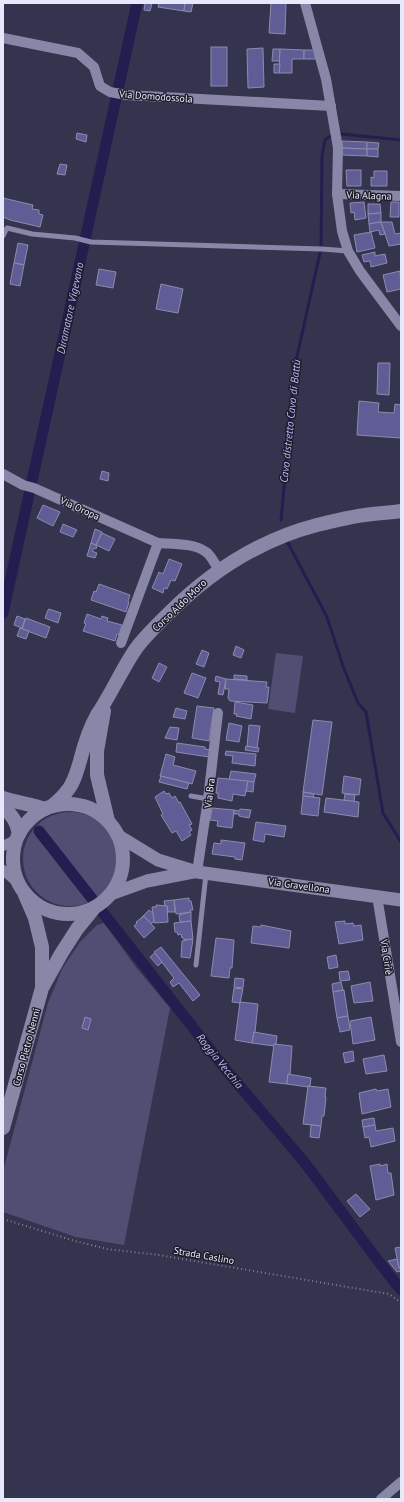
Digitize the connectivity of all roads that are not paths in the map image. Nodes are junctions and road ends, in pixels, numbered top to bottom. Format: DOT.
graph roads {
  1 [pos="305,3"];
  2 [pos="3,38"];
  3 [pos="331,106"];
  4 [pos="337,194"];
  5 [pos="401,196"];
  6 [pos="3,236"];
  7 [pos="348,251"];
  8 [pos="401,326"];
  9 [pos="3,474"];
  10 [pos="399,513"];
  11 [pos="158,543"];
  12 [pos="219,570"];
  13 [pos="121,643"];
  14 [pos="107,700"];
  15 [pos="218,713"];
  16 [pos="191,796"];
  17 [pos="3,798"];
  18 [pos="208,799"];
  19 [pos="3,807"];
  20 [pos="49,808"];
  21 [pos="108,821"];
  22 [pos="117,835"];
  23 [pos="18,836"];
  24 [pos="3,846"];
  25 [pos="3,870"];
  26 [pos="201,872"];
  27 [pos="20,886"];
  28 [pos="377,896"];
  29 [pos="401,900"];
  30 [pos="101,903"];
  31 [pos="196,965"];
  32 [pos="42,988"];
  33 [pos="401,1042"];
  34 [pos="3,1128"];
  35 [pos="401,1482"];
  36 [pos="381,1499"];
  1 -- 3 [label="street"];
  2 -- 3 [label="street, Via Domodossola"];
  3 -- 4 [label="street"];
  4 -- 5 [label="street, Via Alagna"];
  4 -- 7 [label="street"];
  6 -- 7 [label="lane"];
  7 -- 8 [label="street"];
  9 -- 11 [label="street, Via Oropa"];
  10 -- 12 [label="main road, Corso Aldo Moro"];
  11 -- 12 [label="street, Via Oropa"];
  11 -- 13 [label="street"];
  12 -- 14 [label="main road, Corso Aldo Moro"];
  14 -- 20 [label="main road, Corso Aldo Moro"];
  14 -- 21 [label="main road, Corso Aldo Moro"];
  15 -- 18 [label="street, Via Bra"];
  16 -- 18 [label="lane"];
  17 -- 20 [label="main road"];
  18 -- 26 [label="street, Via Bra"];
  19 -- 23 [label="main road"];
  20 -- 21 [label="main road"];
  20 -- 23 [label="main road"];
  21 -- 22 [label="main road"];
  22 -- 26 [label="street, Via Gravellona"];
  22 -- 30 [label="main road"];
  23 -- 24 [label="street"];
  23 -- 27 [label="main road"];
  25 -- 27 [label="street"];
  26 -- 28 [label="street, Via Gravellona"];
  26 -- 30 [label="street, Via Gravellona"];
  26 -- 31 [label="lane"];
  27 -- 30 [label="main road"];
  27 -- 32 [label="main road, Corso Pietro Nenni"];
  28 -- 29 [label="street, Via Gravellona"];
  28 -- 33 [label="street, Via Ciriè"];
  30 -- 32 [label="main road, Corso Pietro Nenni"];
  32 -- 34 [label="main road, Corso Pietro Nenni"];
  35 -- 36 [label="street"];
}
